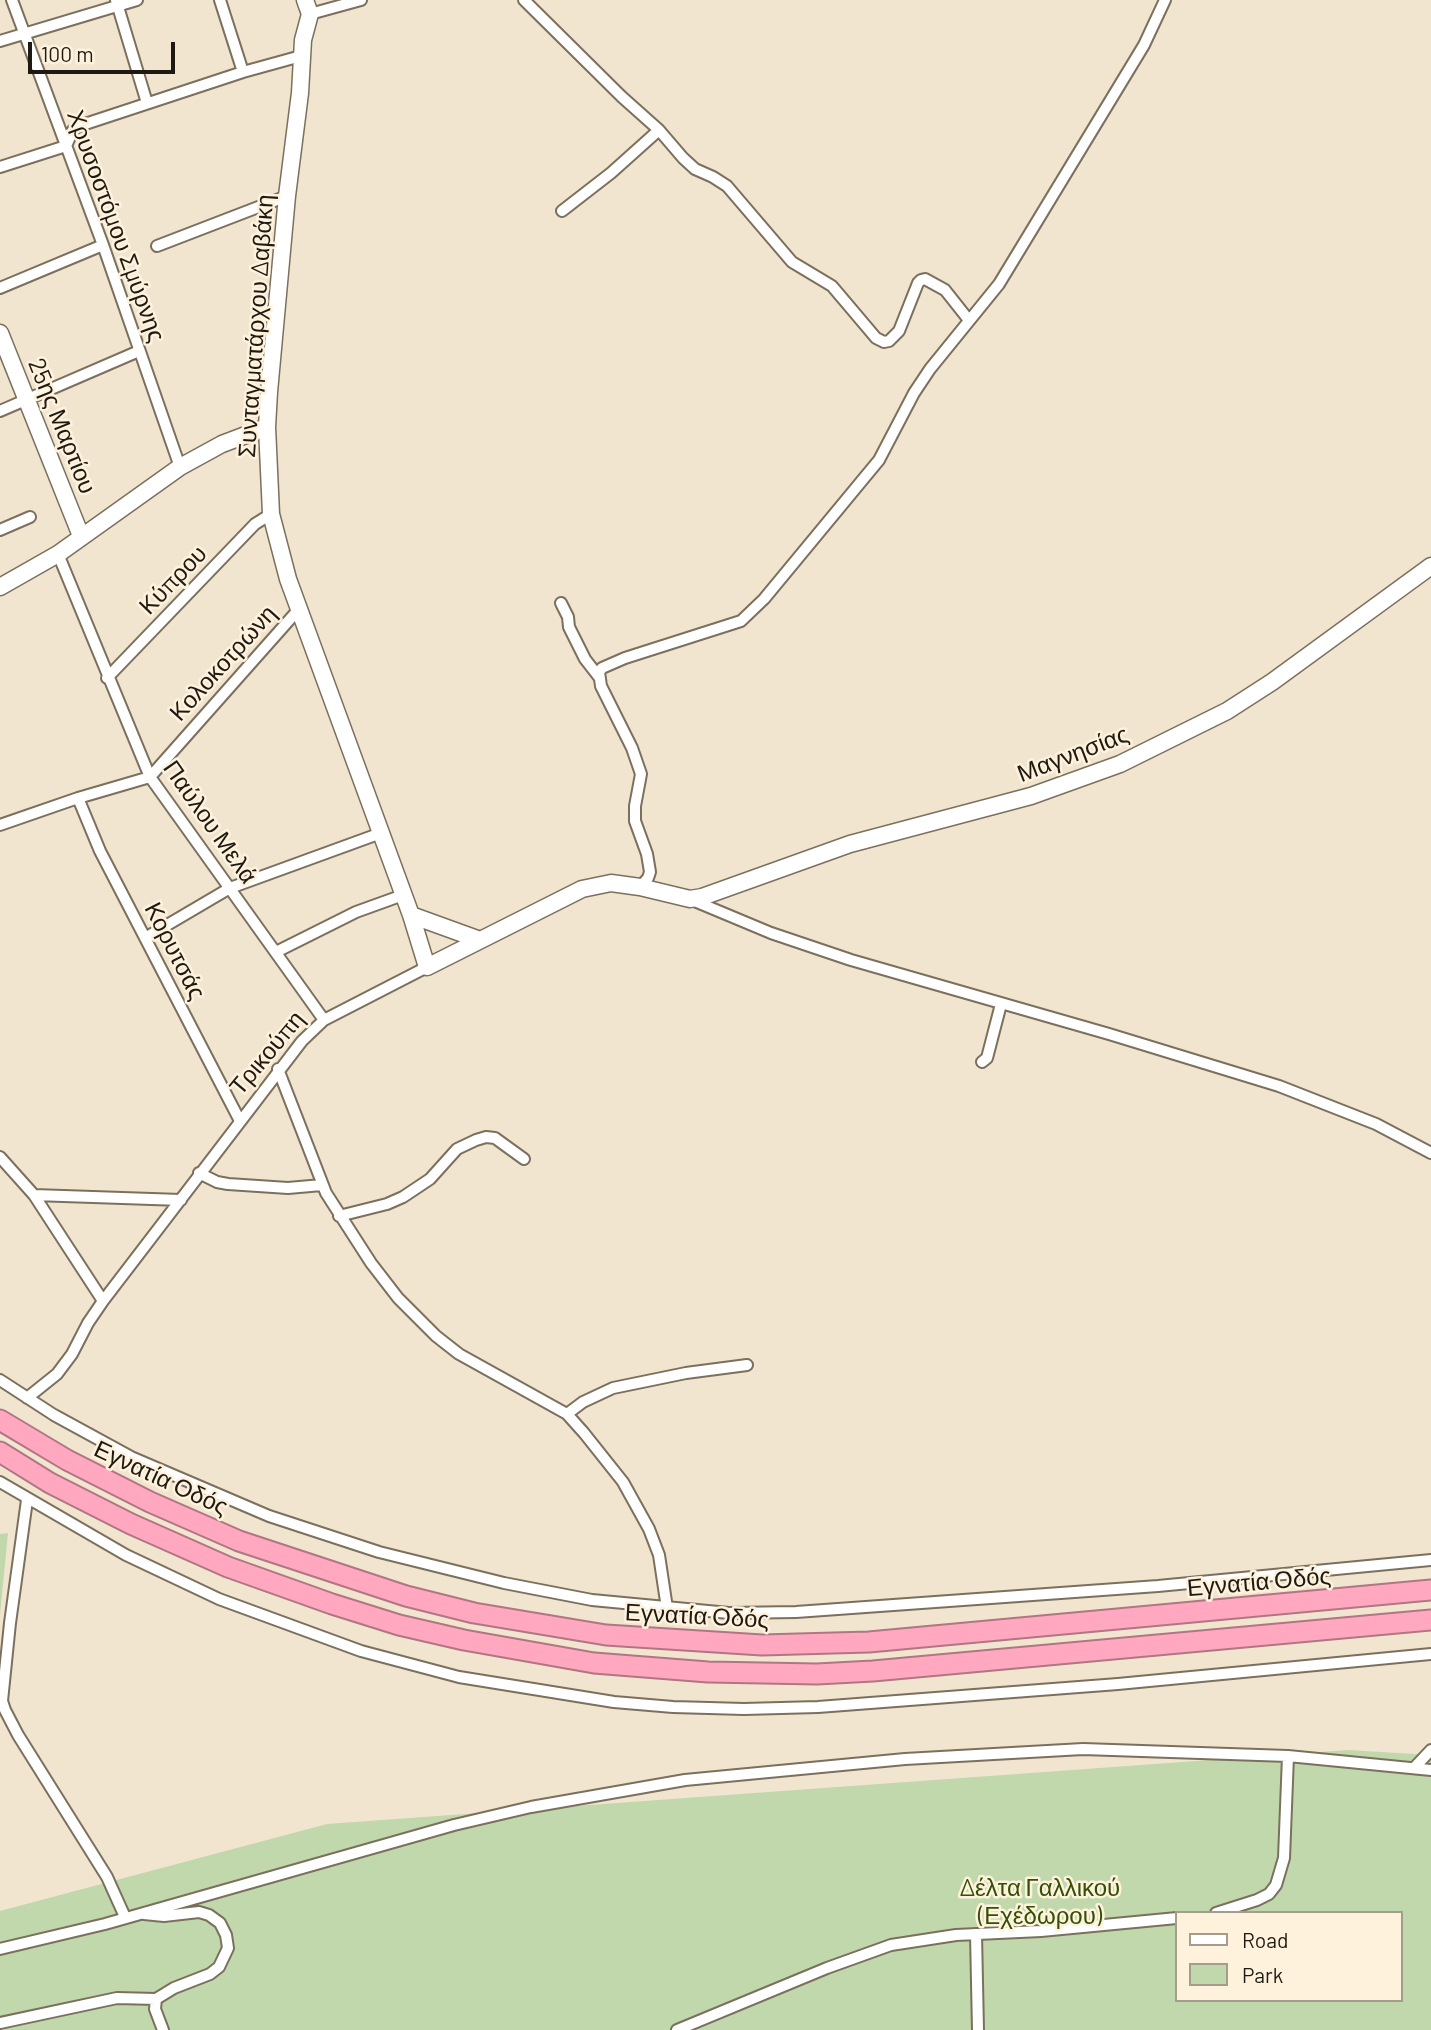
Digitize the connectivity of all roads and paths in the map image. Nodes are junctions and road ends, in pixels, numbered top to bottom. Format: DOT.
graph roads {
  1 [pos="12,0"];
  2 [pos="138,0"];
  3 [pos="219,0"];
  4 [pos="361,0"];
  5 [pos="524,0"];
  6 [pos="1165,0"];
  7 [pos="117,3"];
  8 [pos="308,7"];
  9 [pos="23,33"];
  10 [pos="0,41"];
  11 [pos="301,56"];
  12 [pos="243,72"];
  13 [pos="147,103"];
  14 [pos="659,130"];
  15 [pos="66,146"];
  16 [pos="0,167"];
  17 [pos="287,196"];
  18 [pos="562,211"];
  19 [pos="103,246"];
  20 [pos="157,246"];
  21 [pos="0,288"];
  22 [pos="968,319"];
  23 [pos="0,333"];
  24 [pos="139,351"];
  25 [pos="27,400"];
  26 [pos="0,411"];
  27 [pos="267,427"];
  28 [pos="180,467"];
  29 [pos="271,513"];
  30 [pos="30,517"];
  31 [pos="0,530"];
  32 [pos="81,536"];
  33 [pos="58,554"];
  34 [pos="1431,566"];
  35 [pos="0,587"];
  36 [pos="561,603"];
  37 [pos="299,609"];
  38 [pos="598,677"];
  39 [pos="107,678"];
  40 [pos="150,777"];
  41 [pos="78,798"];
  42 [pos="0,825"];
  43 [pos="381,833"];
  44 [pos="640,887"];
  45 [pos="230,888"];
  46 [pos="404,895"];
  47 [pos="690,899"];
  48 [pos="411,915"];
  49 [pos="145,938"];
  50 [pos="480,940"];
  51 [pos="276,952"];
  52 [pos="427,967"];
  53 [pos="1001,1004"];
  54 [pos="324,1020"];
  55 [pos="982,1062"];
  56 [pos="278,1069"];
  57 [pos="240,1121"];
  58 [pos="1431,1153"];
  59 [pos="0,1157"];
  60 [pos="524,1159"];
  61 [pos="200,1173"];
  62 [pos="322,1185"];
  63 [pos="34,1195"];
  64 [pos="181,1200"];
  65 [pos="339,1216"];
  66 [pos="103,1301"];
  67 [pos="747,1365"];
  68 [pos="0,1380"];
  69 [pos="27,1398"];
  70 [pos="567,1414"];
  71 [pos="0,1420"];
  72 [pos="0,1452"];
  73 [pos="0,1482"];
  74 [pos="27,1500"];
  75 [pos="1431,1560"];
  76 [pos="1431,1590"];
  77 [pos="667,1608"];
  78 [pos="1431,1620"];
  79 [pos="1431,1654"];
  80 [pos="1431,1750"];
  81 [pos="1289,1756"];
  82 [pos="1414,1768"];
  83 [pos="1431,1770"];
  84 [pos="1222,1911"];
  85 [pos="139,1913"];
  86 [pos="125,1917"];
  87 [pos="1176,1918"];
  88 [pos="976,1934"];
  89 [pos="0,1949"];
  90 [pos="156,1999"];
  91 [pos="0,2023"];
  92 [pos="163,2030"];
  93 [pos="677,2030"];
  94 [pos="978,2030"];
  1 -- 9 [label="street, Χρυσοστόμου Σμύρνης"];
  2 -- 7 [label="street"];
  3 -- 12 [label="street"];
  4 -- 8 [label="street"];
  5 -- 14 [label="street"];
  6 -- 22 [label="street"];
  7 -- 9 [label="street"];
  7 -- 13 [label="street"];
  8 -- 11 [label="street, Συνταγματάρχου Δαβάκη"];
  9 -- 10 [label="street"];
  9 -- 15 [label="street, Χρυσοστόμου Σμύρνης"];
  11 -- 12 [label="street"];
  11 -- 17 [label="street, Συνταγματάρχου Δαβάκη"];
  12 -- 13 [label="street"];
  13 -- 15 [label="street"];
  14 -- 18 [label="street"];
  14 -- 22 [label="street"];
  15 -- 16 [label="street"];
  15 -- 19 [label="street, Χρυσοστόμου Σμύρνης"];
  17 -- 20 [label="street"];
  17 -- 27 [label="street, Συνταγματάρχου Δαβάκη"];
  19 -- 21 [label="street"];
  19 -- 24 [label="street, Χρυσοστόμου Σμύρνης"];
  22 -- 38 [label="street"];
  23 -- 25 [label="street, 25ης Μαρτίου"];
  24 -- 25 [label="street"];
  24 -- 28 [label="street, Χρυσοστόμου Σμύρνης"];
  25 -- 26 [label="street"];
  25 -- 32 [label="street, 25ης Μαρτίου"];
  27 -- 28 [label="street"];
  27 -- 29 [label="street, Συνταγματάρχου Δαβάκη"];
  28 -- 32 [label="street"];
  29 -- 37 [label="street, Συνταγματάρχου Δαβάκη"];
  29 -- 39 [label="street, Κύπρου"];
  30 -- 31 [label="street"];
  32 -- 33 [label="street"];
  33 -- 35 [label="street"];
  33 -- 39 [label="street, Παύλου Μελά"];
  34 -- 47 [label="street, Μαγνησίας"];
  36 -- 38 [label="street"];
  37 -- 40 [label="street, Κολοκοτρώνη"];
  37 -- 43 [label="street, Συνταγματάρχου Δαβάκη"];
  38 -- 44 [label="street"];
  39 -- 40 [label="street, Παύλου Μελά"];
  40 -- 41 [label="street"];
  40 -- 45 [label="street, Παύλου Μελά"];
  41 -- 42 [label="street"];
  41 -- 49 [label="street, Κορυτσάς"];
  43 -- 45 [label="street"];
  43 -- 46 [label="street, Συνταγματάρχου Δαβάκη"];
  44 -- 47 [label="street, Τρικούπη"];
  44 -- 50 [label="street, Τρικούπη"];
  45 -- 49 [label="street"];
  45 -- 51 [label="street, Παύλου Μελά"];
  46 -- 48 [label="street, Συνταγματάρχου Δαβάκη"];
  46 -- 51 [label="street"];
  47 -- 53 [label="street"];
  48 -- 50 [label="street"];
  48 -- 52 [label="street, Συνταγματάρχου Δαβάκη"];
  49 -- 57 [label="street, Κορυτσάς"];
  50 -- 52 [label="street, Τρικούπη"];
  51 -- 54 [label="street, Παύλου Μελά"];
  52 -- 54 [label="street, Τρικούπη"];
  53 -- 55 [label="street"];
  53 -- 58 [label="street"];
  54 -- 56 [label="street, Τρικούπη"];
  56 -- 57 [label="street, Τρικούπη"];
  56 -- 62 [label="street"];
  57 -- 61 [label="street, Τρικούπη"];
  59 -- 63 [label="street"];
  60 -- 65 [label="street"];
  61 -- 62 [label="street"];
  61 -- 64 [label="street, Τρικούπη"];
  62 -- 65 [label="street"];
  63 -- 64 [label="street"];
  63 -- 66 [label="street"];
  64 -- 66 [label="street, Τρικούπη"];
  65 -- 70 [label="street"];
  66 -- 69 [label="street, Τρικούπη"];
  67 -- 70 [label="street"];
  68 -- 69 [label="street"];
  69 -- 77 [label="street"];
  70 -- 77 [label="street"];
  71 -- 76 [label="highway, Εγνατία Οδός"];
  72 -- 78 [label="highway"];
  73 -- 74 [label="street"];
  74 -- 79 [label="street"];
  74 -- 86 [label="street"];
  75 -- 77 [label="street"];
  80 -- 82 [label="street"];
  81 -- 82 [label="street"];
  81 -- 84 [label="street"];
  81 -- 85 [label="street"];
  82 -- 83 [label="street"];
  85 -- 86 [label="street"];
  85 -- 90 [label="street"];
  86 -- 89 [label="street"];
  87 -- 88 [label="street"];
  88 -- 93 [label="street"];
  88 -- 94 [label="street"];
  90 -- 91 [label="street"];
  90 -- 92 [label="street"];
}
